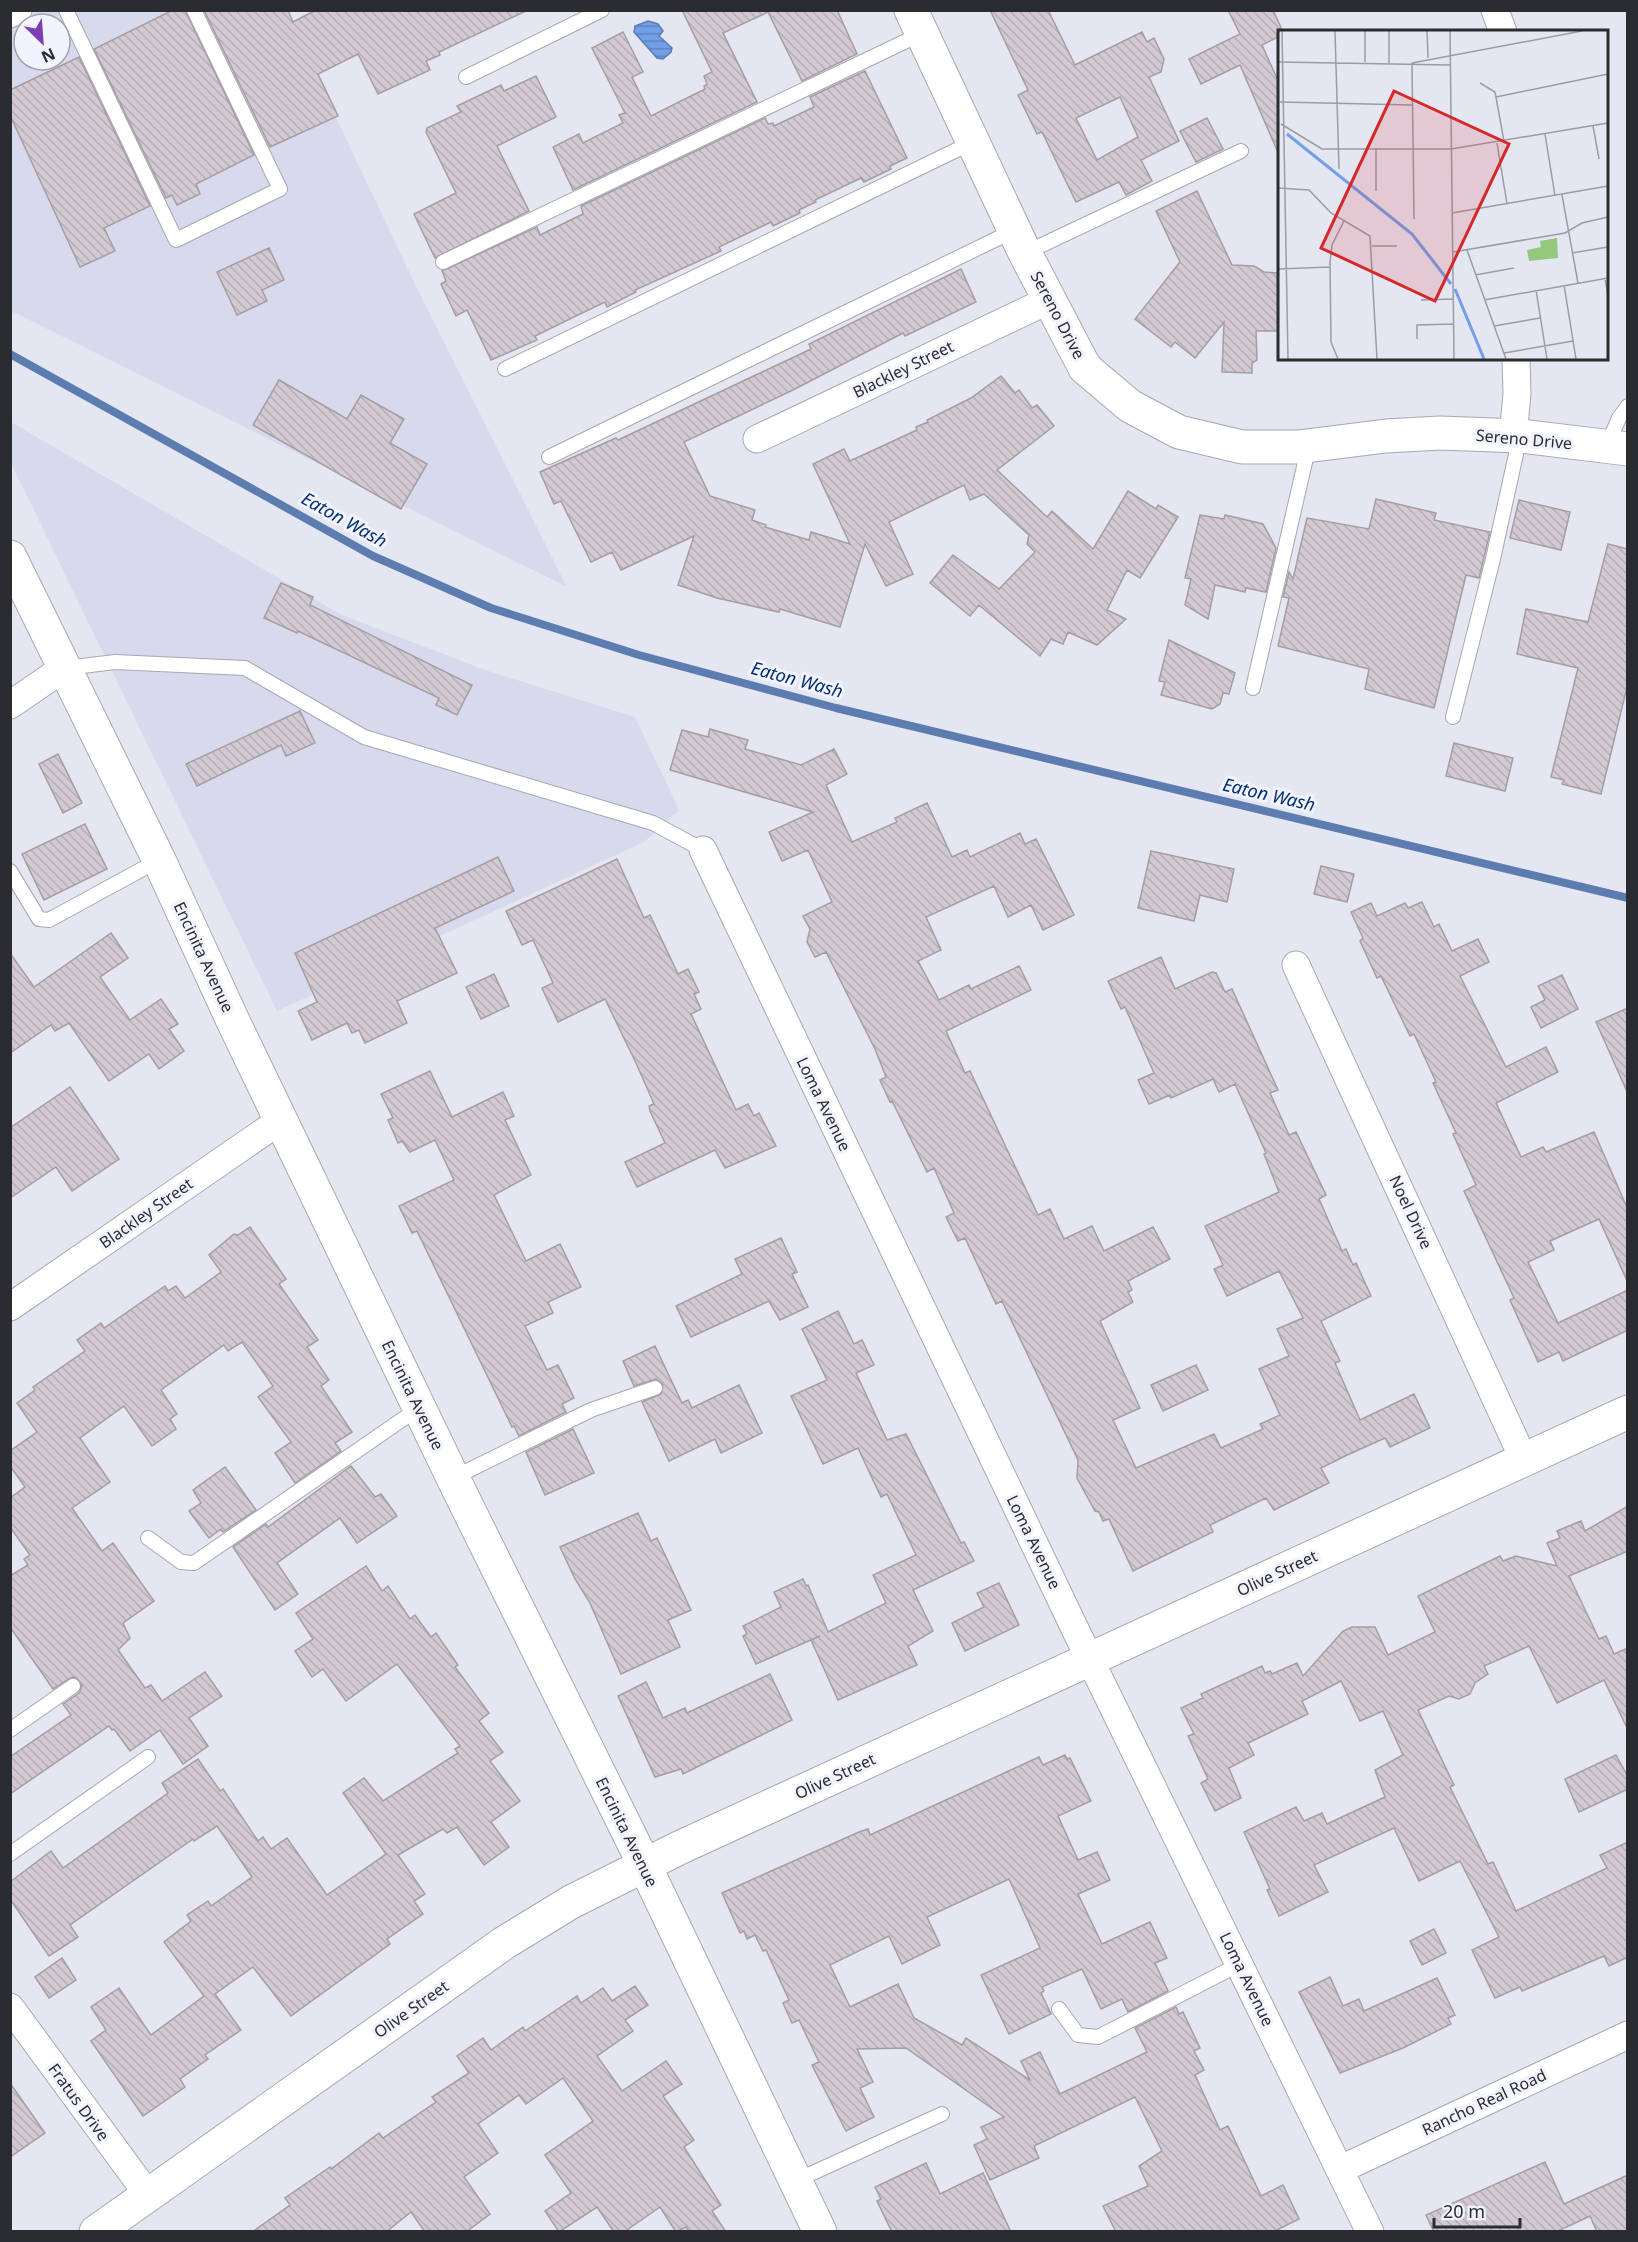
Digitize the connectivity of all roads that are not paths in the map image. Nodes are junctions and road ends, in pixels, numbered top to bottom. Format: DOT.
graph roads {
  1 [pos="18,10"];
  2 [pos="66,10"];
  3 [pos="194,10"];
  4 [pos="602,10"];
  5 [pos="1495,10"];
  6 [pos="10,14"];
  7 [pos="917,22"];
  8 [pos="1502,30"];
  9 [pos="466,77"];
  10 [pos="974,142"];
  11 [pos="1241,151"];
  12 [pos="1020,241"];
  13 [pos="443,262"];
  14 [pos="1048,300"];
  15 [pos="1516,360"];
  16 [pos="505,369"];
  17 [pos="1628,406"];
  18 [pos="1516,436"];
  19 [pos="757,439"];
  20 [pos="1309,446"];
  21 [pos="1617,448"];
  22 [pos="549,457"];
  23 [pos="10,557"];
  24 [pos="64,668"];
  25 [pos="1253,688"];
  26 [pos="10,705"];
  27 [pos="1453,717"];
  28 [pos="703,850"];
  29 [pos="159,860"];
  30 [pos="10,871"];
  31 [pos="1296,965"];
  32 [pos="281,1120"];
  33 [pos="10,1307"];
  34 [pos="655,1388"];
  35 [pos="419,1408"];
  36 [pos="1628,1412"];
  37 [pos="1524,1460"];
  38 [pos="453,1478"];
  39 [pos="148,1538"];
  40 [pos="1090,1658"];
  41 [pos="73,1686"];
  42 [pos="10,1731"];
  43 [pos="148,1757"];
  44 [pos="10,1854"];
  45 [pos="644,1864"];
  46 [pos="1240,1964"];
  47 [pos="10,2007"];
  48 [pos="1059,2009"];
  49 [pos="1628,2035"];
  50 [pos="942,2114"];
  51 [pos="1341,2169"];
  52 [pos="795,2181"];
  53 [pos="148,2196"];
  54 [pos="96,2232"];
  55 [pos="820,2232"];
  56 [pos="1370,2232"];
  1 -- 6 [label="street"];
  2 -- 3 [label="lane"];
  4 -- 9 [label="lane"];
  5 -- 8 [label="street"];
  7 -- 10 [label="street, Sereno Drive"];
  7 -- 13 [label="lane"];
  10 -- 12 [label="street, Sereno Drive"];
  10 -- 16 [label="lane"];
  11 -- 12 [label="lane"];
  12 -- 14 [label="street, Sereno Drive"];
  12 -- 22 [label="lane"];
  14 -- 19 [label="street, Blackley Street"];
  14 -- 20 [label="street, Sereno Drive"];
  15 -- 18 [label="street"];
  17 -- 21 [label="lane"];
  18 -- 20 [label="street, Sereno Drive"];
  18 -- 21 [label="street, Sereno Drive"];
  18 -- 27 [label="lane"];
  20 -- 25 [label="lane"];
  23 -- 24 [label="street, Encinita Avenue"];
  24 -- 26 [label="street"];
  24 -- 28 [label="lane"];
  24 -- 29 [label="street, Encinita Avenue"];
  28 -- 40 [label="street, Loma Avenue"];
  29 -- 30 [label="lane"];
  29 -- 32 [label="street, Encinita Avenue"];
  31 -- 37 [label="street, Noel Drive"];
  32 -- 33 [label="street, Blackley Street"];
  32 -- 35 [label="street, Encinita Avenue"];
  34 -- 38 [label="lane"];
  35 -- 38 [label="street, Encinita Avenue"];
  35 -- 39 [label="lane"];
  36 -- 37 [label="street, Olive Street"];
  37 -- 40 [label="street, Olive Street"];
  38 -- 45 [label="street, Encinita Avenue"];
  40 -- 45 [label="street, Olive Street"];
  40 -- 46 [label="street, Loma Avenue"];
  41 -- 42 [label="lane"];
  43 -- 44 [label="lane"];
  45 -- 52 [label="street, Encinita Avenue"];
  45 -- 53 [label="street, Olive Street"];
  46 -- 48 [label="lane"];
  46 -- 51 [label="street, Loma Avenue"];
  47 -- 53 [label="street, Fratus Drive"];
  49 -- 51 [label="street, Rancho Real Road"];
  50 -- 52 [label="lane"];
  51 -- 56 [label="street, Loma Avenue"];
  52 -- 55 [label="street, Encinita Avenue"];
  53 -- 54 [label="street, Olive Street"];
}
